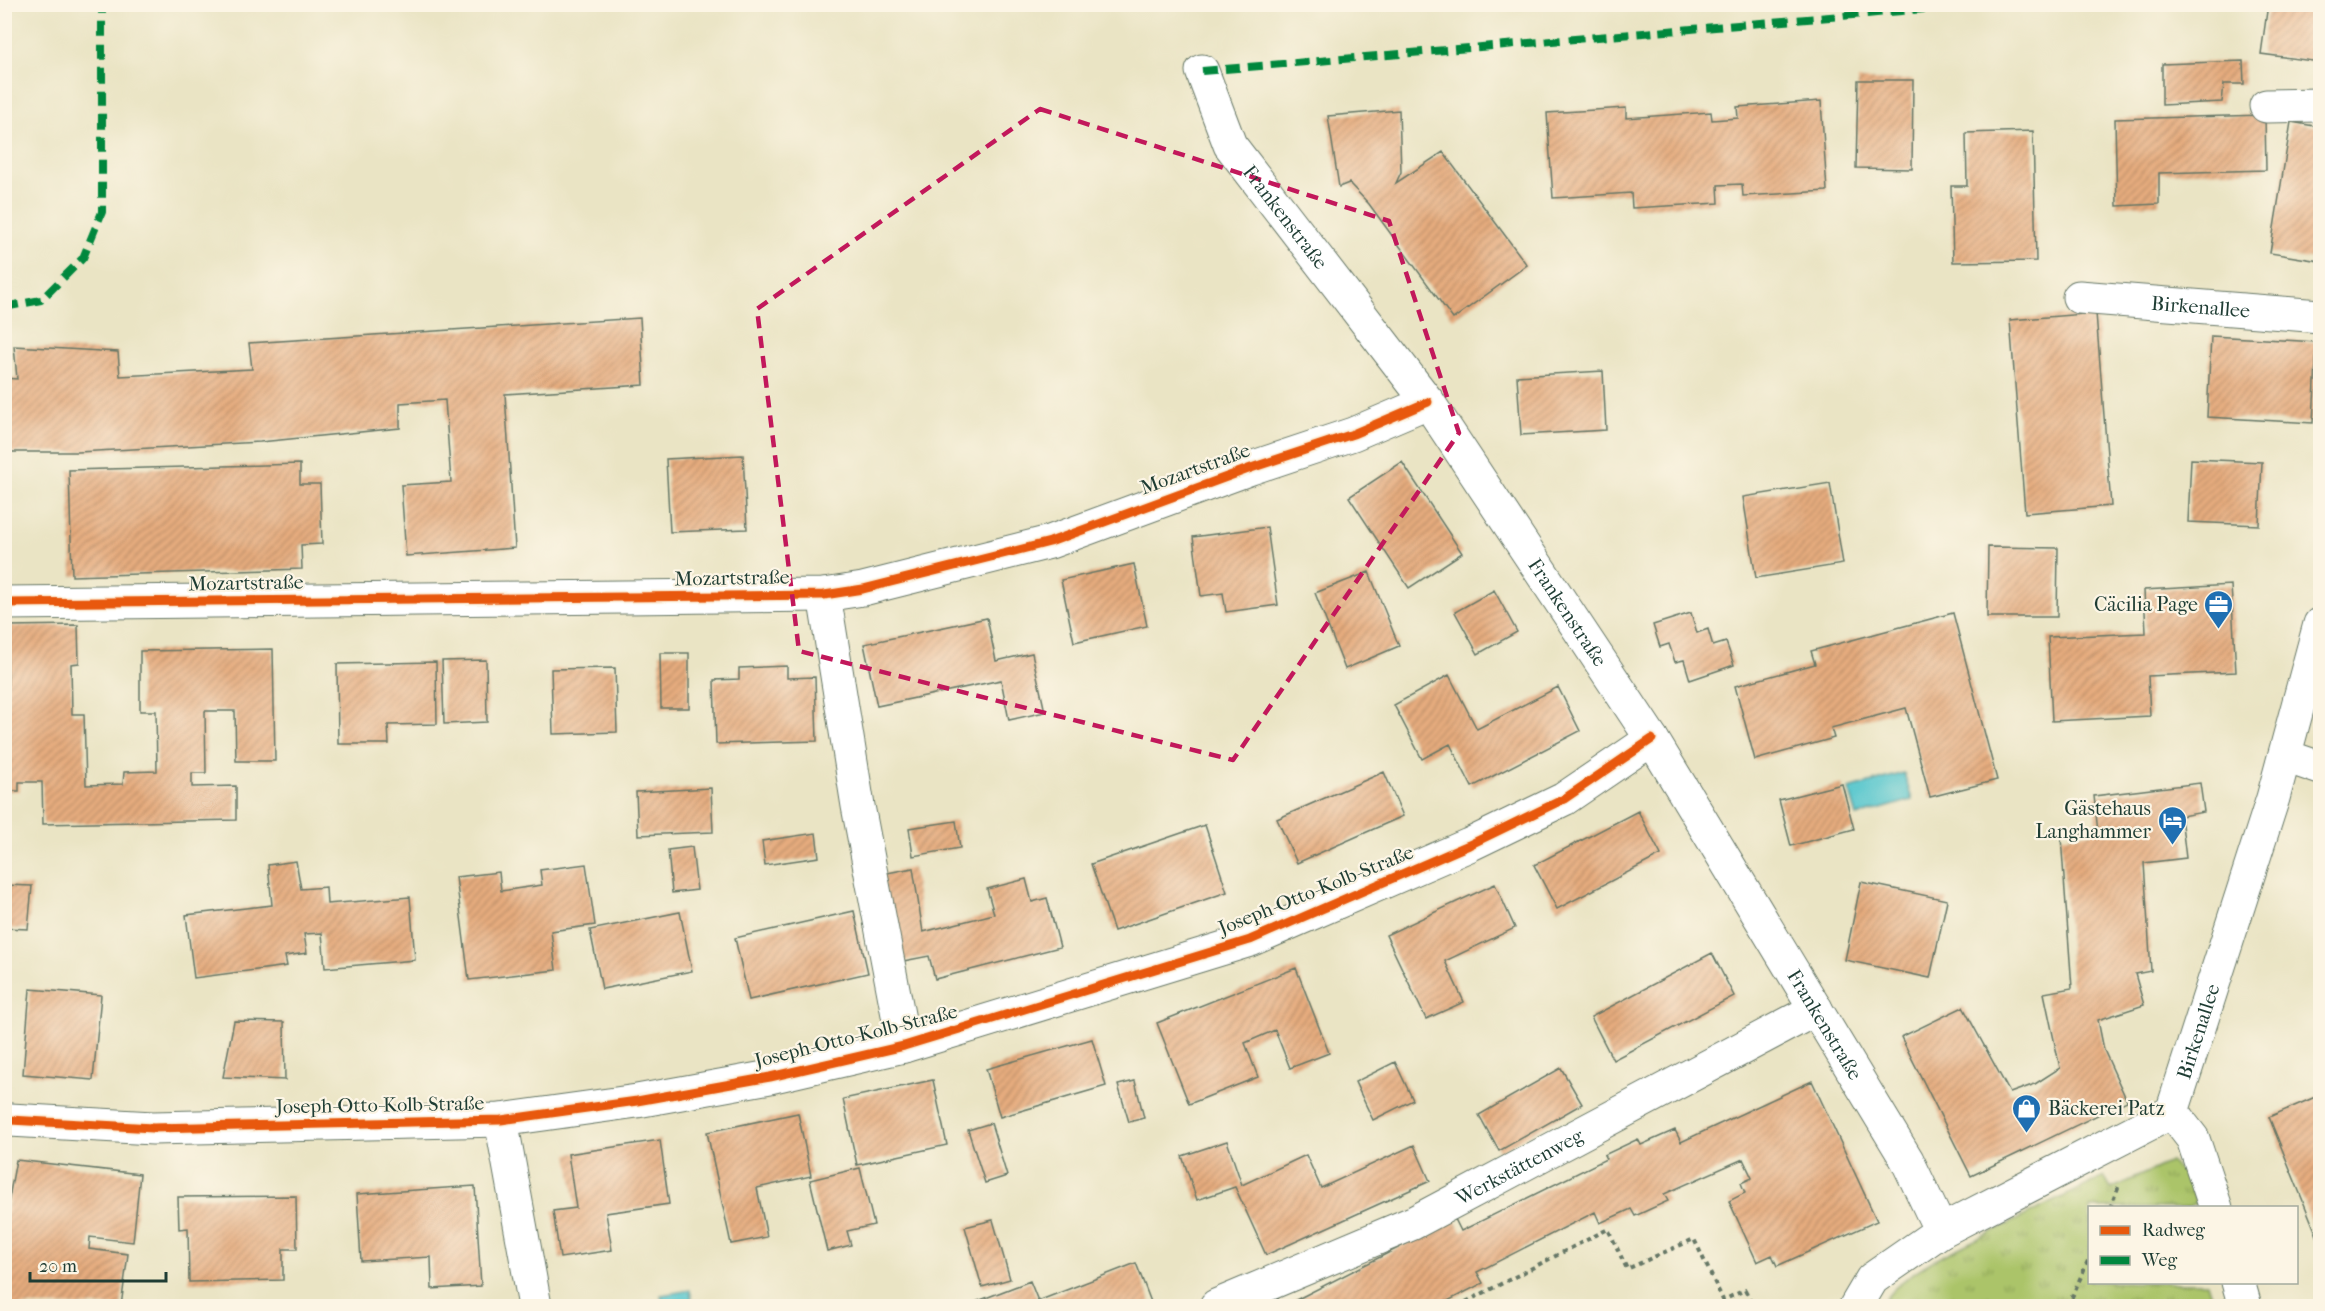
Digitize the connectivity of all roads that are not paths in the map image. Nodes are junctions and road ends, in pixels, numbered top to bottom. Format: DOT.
graph roads {
  1 [pos="1202,71"];
  2 [pos="2320,105"];
  3 [pos="2266,106"];
  4 [pos="2079,297"];
  5 [pos="2320,316"];
  6 [pos="1428,402"];
  7 [pos="824,595"];
  8 [pos="4,603"];
  9 [pos="2320,624"];
  10 [pos="1652,740"];
  11 [pos="2285,756"];
  12 [pos="2320,768"];
  13 [pos="1816,1009"];
  14 [pos="903,1046"];
  15 [pos="2172,1112"];
  16 [pos="10,1120"];
  17 [pos="501,1120"];
  18 [pos="2215,1206"];
  19 [pos="1941,1231"];
  20 [pos="2239,1284"];
  21 [pos="535,1306"];
  22 [pos="1216,1306"];
  23 [pos="1856,1306"];
  24 [pos="2246,1306"];
  1 -- 6 [label="street, Frankenstraße"];
  2 -- 3 [label="street"];
  4 -- 5 [label="street, Birkenallee"];
  6 -- 7 [label="street, Mozartstraße"];
  6 -- 10 [label="street, Frankenstraße"];
  7 -- 8 [label="street, Mozartstraße"];
  7 -- 14 [label="street"];
  9 -- 11 [label="street, Birkenallee"];
  10 -- 13 [label="street, Frankenstraße"];
  10 -- 14 [label="street, Joseph-Otto-Kolb-Straße"];
  11 -- 12 [label="street"];
  11 -- 15 [label="street, Birkenallee"];
  13 -- 19 [label="street, Frankenstraße"];
  13 -- 22 [label="street, Werkstättenweg"];
  14 -- 17 [label="street, Joseph-Otto-Kolb-Straße"];
  15 -- 18 [label="street"];
  15 -- 19 [label="street"];
  16 -- 17 [label="street, Joseph-Otto-Kolb-Straße"];
  17 -- 21 [label="street"];
  19 -- 23 [label="street"];
  20 -- 24 [label="street"];
}
